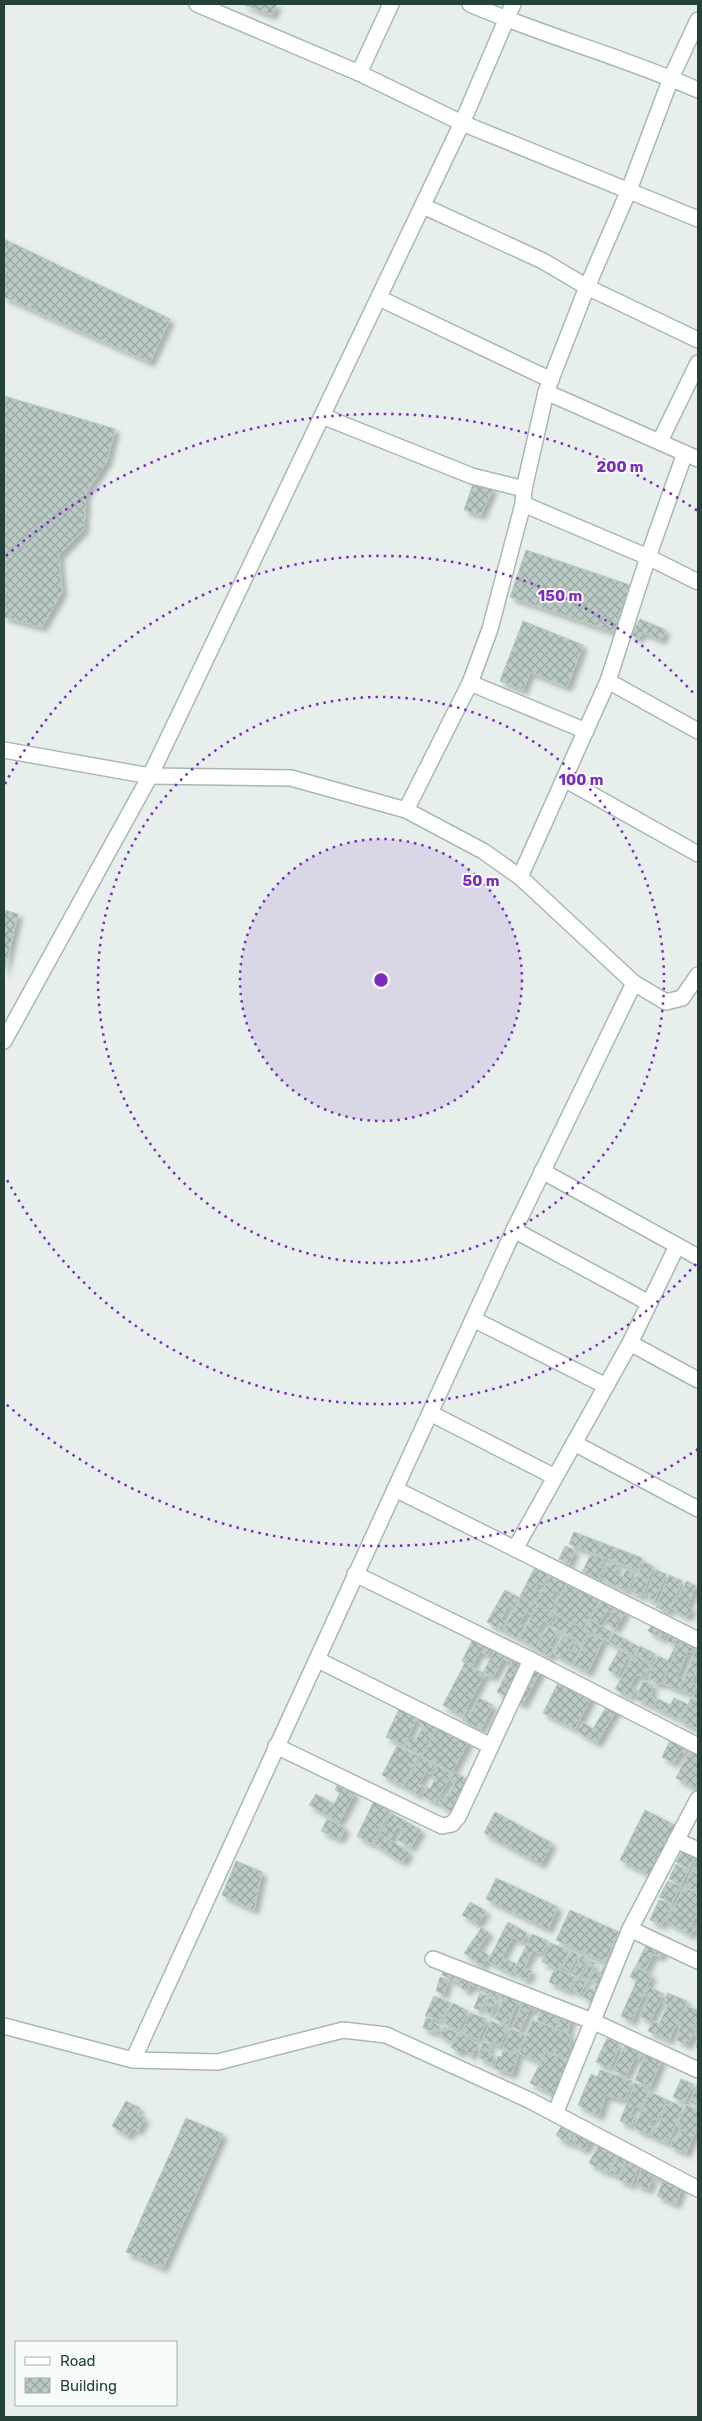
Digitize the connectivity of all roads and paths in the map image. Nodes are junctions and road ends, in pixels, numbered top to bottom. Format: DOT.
graph roads {
  1 [pos="197,4"];
  2 [pos="391,4"];
  3 [pos="470,4"];
  4 [pos="513,4"];
  5 [pos="506,20"];
  6 [pos="698,20"];
  7 [pos="360,73"];
  8 [pos="671,78"];
  9 [pos="698,90"];
  10 [pos="462,124"];
  11 [pos="629,190"];
  12 [pos="423,206"];
  13 [pos="698,219"];
  14 [pos="587,287"];
  15 [pos="379,298"];
  16 [pos="698,340"];
  17 [pos="698,363"];
  18 [pos="548,386"];
  19 [pos="322,416"];
  20 [pos="660,441"];
  21 [pos="692,456"];
  22 [pos="523,496"];
  23 [pos="648,557"];
  24 [pos="698,582"];
  25 [pos="608,681"];
  26 [pos="470,683"];
  27 [pos="586,731"];
  28 [pos="698,731"];
  29 [pos="4,750"];
  30 [pos="150,776"];
  31 [pos="564,779"];
  32 [pos="406,810"];
  33 [pos="698,854"];
  34 [pos="520,877"];
  35 [pos="698,975"];
  36 [pos="634,982"];
  37 [pos="8,1024"];
  38 [pos="4,1041"];
  39 [pos="542,1171"];
  40 [pos="514,1230"];
  41 [pos="677,1246"];
  42 [pos="698,1258"];
  43 [pos="649,1303"];
  44 [pos="473,1319"];
  45 [pos="630,1342"];
  46 [pos="698,1380"];
  47 [pos="606,1386"];
  48 [pos="430,1413"];
  49 [pos="574,1443"];
  50 [pos="555,1477"];
  51 [pos="394,1488"];
  52 [pos="698,1509"];
  53 [pos="515,1549"];
  54 [pos="355,1574"];
  55 [pos="698,1640"];
  56 [pos="318,1660"];
  57 [pos="531,1660"];
  58 [pos="276,1746"];
  59 [pos="491,1746"];
  60 [pos="698,1746"];
  61 [pos="698,1799"];
  62 [pos="676,1840"];
  63 [pos="698,1850"];
  64 [pos="630,1929"];
  65 [pos="434,1959"];
  66 [pos="698,1961"];
  67 [pos="592,2021"];
  68 [pos="4,2026"];
  69 [pos="133,2060"];
  70 [pos="698,2070"];
  71 [pos="555,2114"];
  72 [pos="698,2189"];
  1 -- 7 [label="street"];
  2 -- 7 [label="street"];
  3 -- 5 [label="street"];
  4 -- 5 [label="street"];
  5 -- 8 [label="street"];
  5 -- 10 [label="street"];
  6 -- 8 [label="street"];
  7 -- 10 [label="street"];
  8 -- 9 [label="street"];
  8 -- 11 [label="street"];
  10 -- 11 [label="street"];
  10 -- 12 [label="street"];
  11 -- 13 [label="street"];
  11 -- 14 [label="street"];
  12 -- 14 [label="street"];
  12 -- 15 [label="street"];
  14 -- 16 [label="street"];
  14 -- 18 [label="street"];
  15 -- 18 [label="street"];
  15 -- 19 [label="street"];
  17 -- 20 [label="street"];
  18 -- 20 [label="street"];
  18 -- 22 [label="street"];
  19 -- 22 [label="street"];
  19 -- 30 [label="street"];
  20 -- 21 [label="street"];
  21 -- 23 [label="street"];
  22 -- 23 [label="street"];
  22 -- 26 [label="street"];
  23 -- 24 [label="street"];
  23 -- 25 [label="street"];
  25 -- 27 [label="street"];
  25 -- 28 [label="street"];
  26 -- 27 [label="street"];
  26 -- 32 [label="street"];
  27 -- 31 [label="street"];
  29 -- 30 [label="street"];
  30 -- 32 [label="street"];
  30 -- 37 [label="street"];
  31 -- 33 [label="street"];
  31 -- 34 [label="street"];
  32 -- 34 [label="street"];
  34 -- 36 [label="street"];
  35 -- 36 [label="street"];
  36 -- 39 [label="street"];
  37 -- 38 [label="street"];
  39 -- 40 [label="street"];
  39 -- 41 [label="street"];
  40 -- 43 [label="street"];
  40 -- 44 [label="street"];
  41 -- 42 [label="street"];
  41 -- 43 [label="street"];
  43 -- 45 [label="street"];
  44 -- 47 [label="street"];
  44 -- 48 [label="street"];
  45 -- 46 [label="street"];
  45 -- 47 [label="street"];
  47 -- 49 [label="street"];
  48 -- 50 [label="street"];
  48 -- 51 [label="street"];
  49 -- 50 [label="street"];
  49 -- 52 [label="street"];
  50 -- 53 [label="street"];
  51 -- 53 [label="street"];
  51 -- 54 [label="street"];
  53 -- 55 [label="street"];
  54 -- 56 [label="street"];
  54 -- 57 [label="street"];
  56 -- 58 [label="street"];
  56 -- 59 [label="street"];
  57 -- 59 [label="street"];
  57 -- 60 [label="street"];
  58 -- 59 [label="street"];
  58 -- 69 [label="street"];
  61 -- 62 [label="street"];
  62 -- 63 [label="street"];
  62 -- 64 [label="street"];
  64 -- 66 [label="street"];
  64 -- 67 [label="street"];
  65 -- 67 [label="street"];
  67 -- 70 [label="street"];
  67 -- 71 [label="street"];
  68 -- 69 [label="street"];
  69 -- 71 [label="street"];
  71 -- 72 [label="street"];
}
